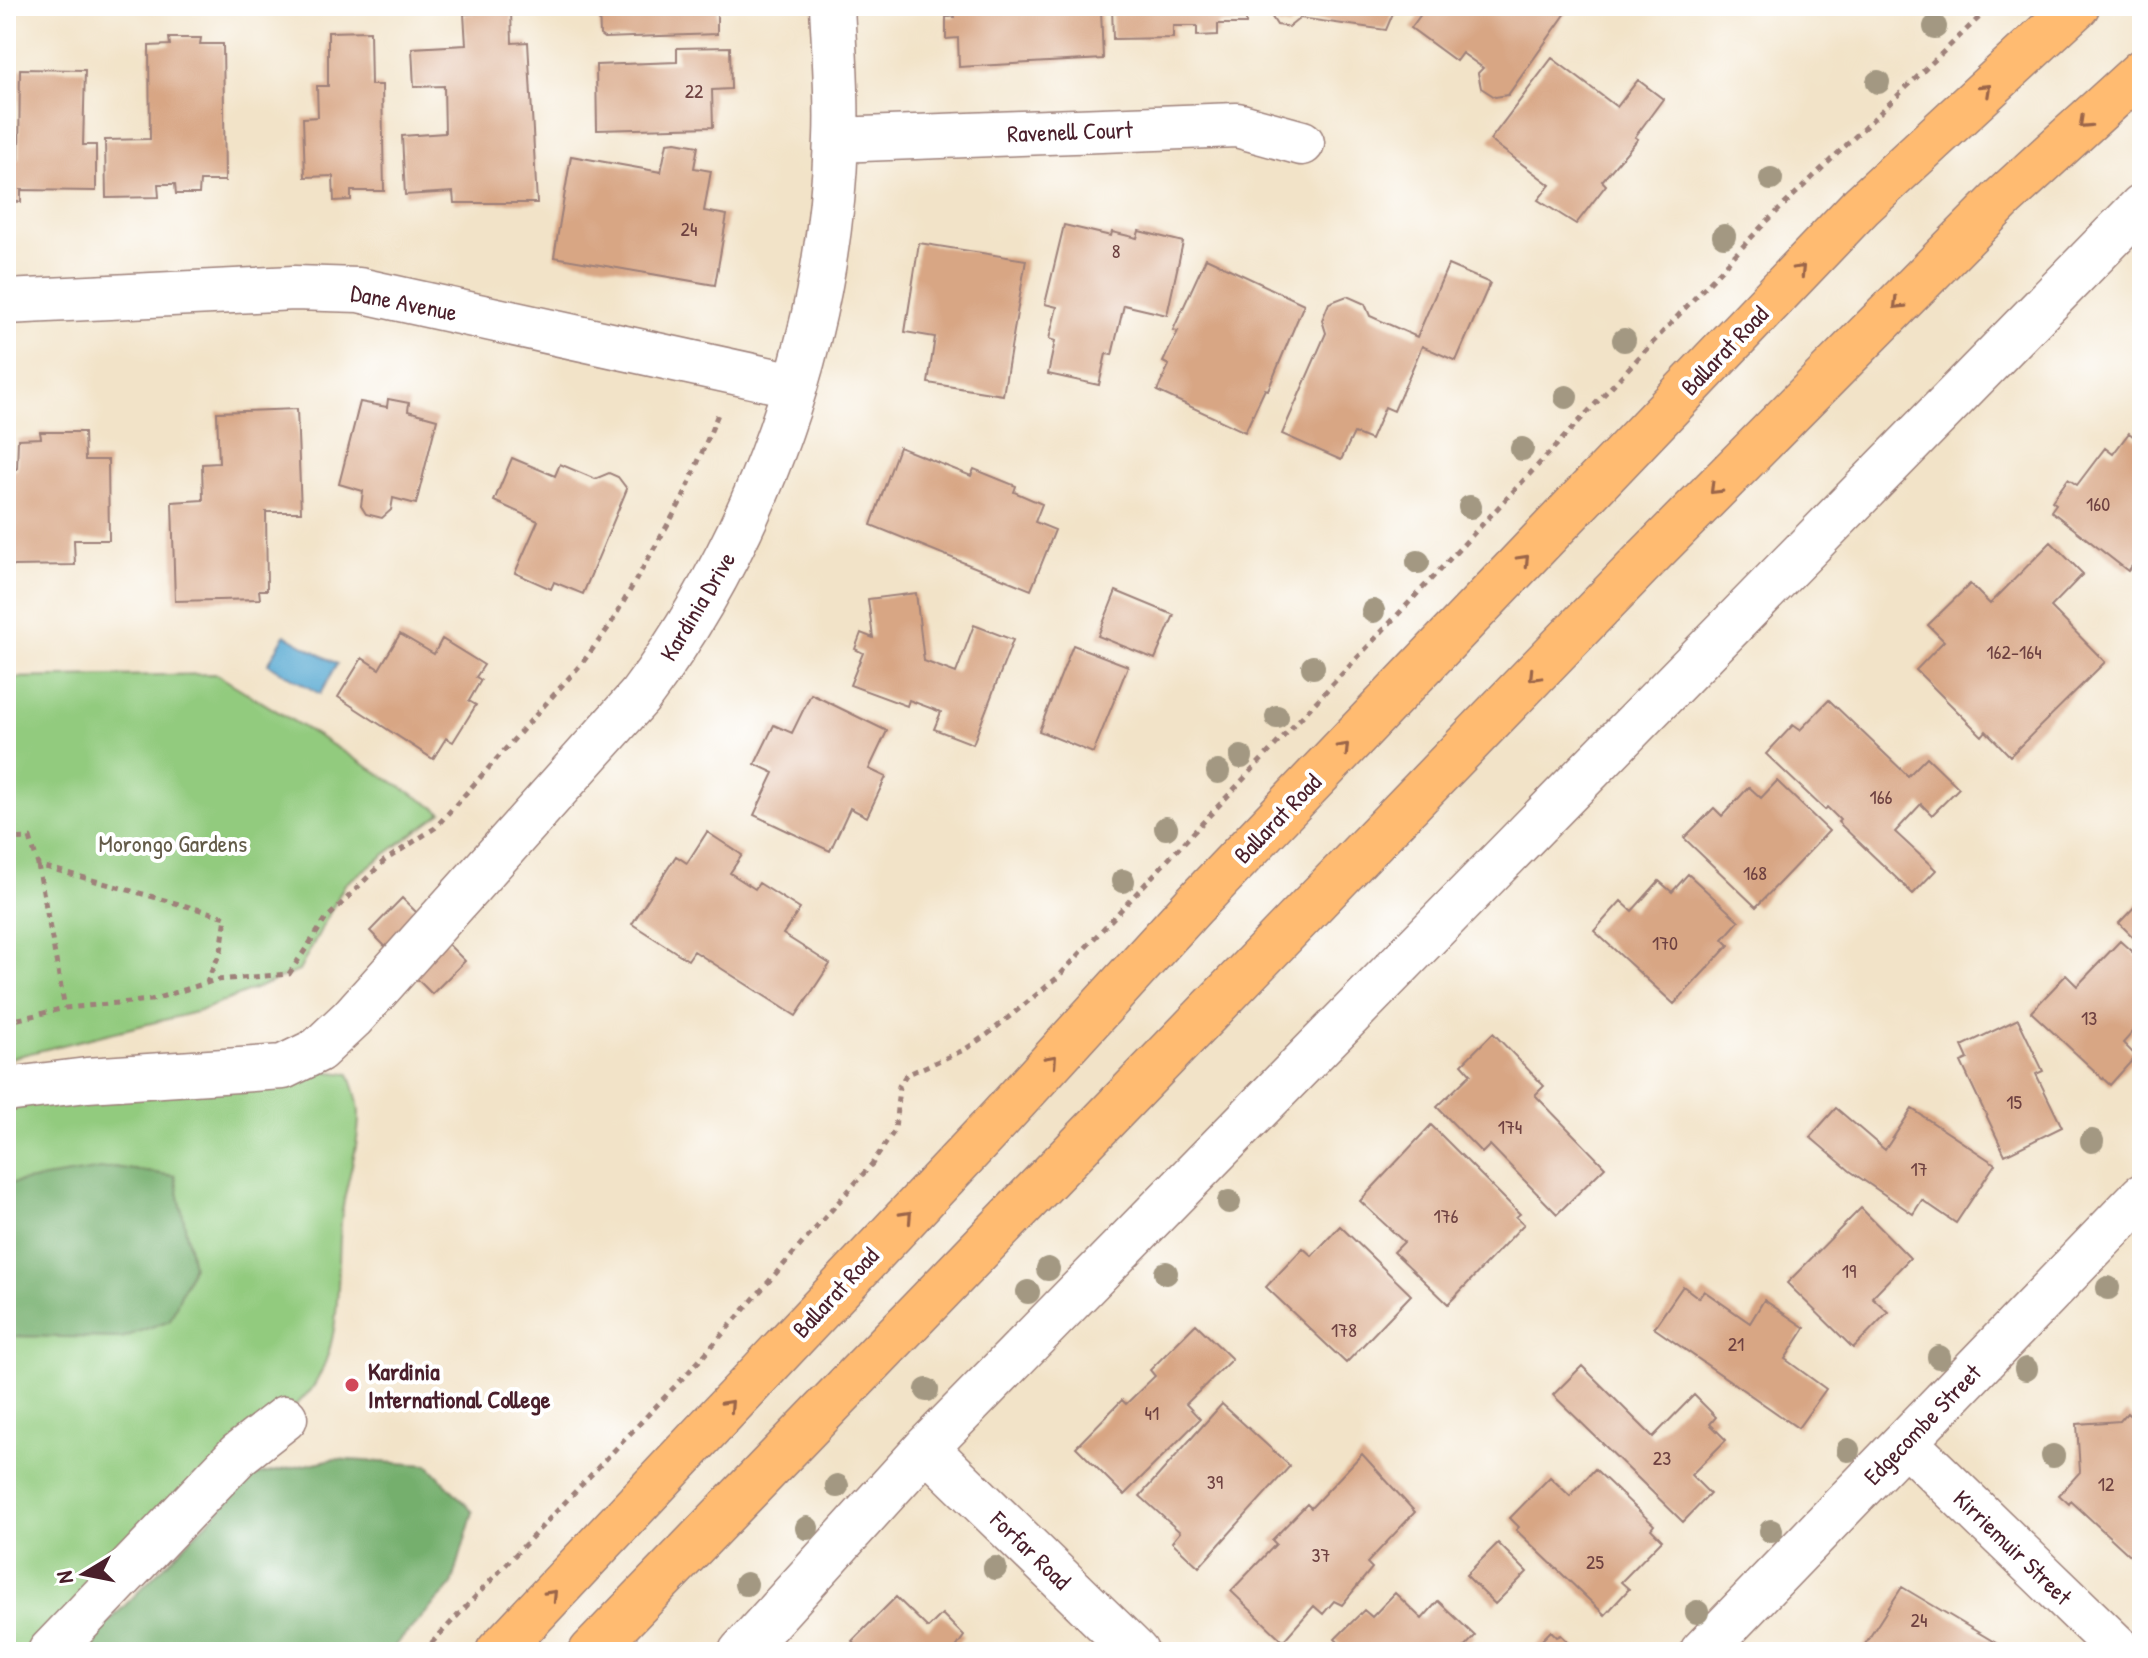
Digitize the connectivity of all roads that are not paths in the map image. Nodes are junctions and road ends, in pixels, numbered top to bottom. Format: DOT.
graph roads {
  1 [pos="832,6"];
  2 [pos="2077,6"];
  3 [pos="2142,71"];
  4 [pos="836,140"];
  5 [pos="1302,143"];
  6 [pos="2142,206"];
  7 [pos="6,302"];
  8 [pos="794,385"];
  9 [pos="6,1090"];
  10 [pos="2142,1196"];
  11 [pos="285,1418"];
  12 [pos="1905,1442"];
  13 [pos="926,1448"];
  14 [pos="50,1652"];
  15 [pos="498,1652"];
  16 [pos="591,1652"];
  17 [pos="741,1652"];
  18 [pos="1136,1652"];
  19 [pos="1702,1652"];
  20 [pos="2122,1652"];
  1 -- 4 [label="street, Kardinia Drive"];
  15 -- 2 [label="highway, Ballarat Road, one-way"];
  3 -- 16 [label="highway, one-way"];
  4 -- 5 [label="street, Ravenell Court"];
  4 -- 8 [label="street, Kardinia Drive"];
  6 -- 13 [label="street"];
  7 -- 8 [label="street, Dane Avenue"];
  8 -- 9 [label="street, Kardinia Drive"];
  10 -- 12 [label="street, Edgecombe Street"];
  11 -- 14 [label="street"];
  12 -- 19 [label="street, Edgecombe Street"];
  12 -- 20 [label="street, Kirriemuir Street"];
  13 -- 17 [label="street"];
  13 -- 18 [label="street, Forfar Road"];
}
